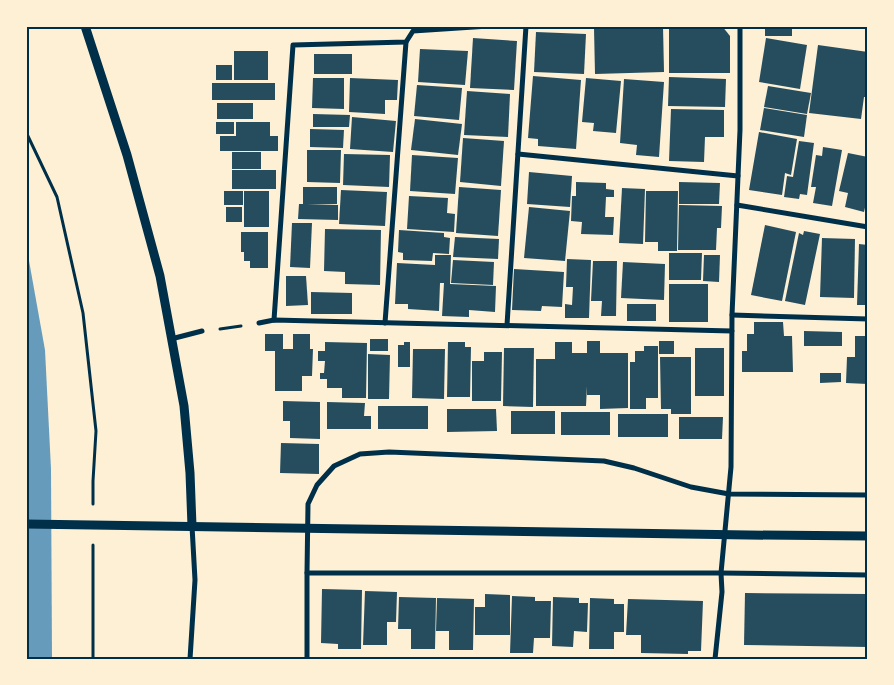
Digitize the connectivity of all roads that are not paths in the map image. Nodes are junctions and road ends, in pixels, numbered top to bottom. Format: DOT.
graph roads {
  1 [pos="85,26"];
  2 [pos="489,26"];
  3 [pos="526,26"];
  4 [pos="740,26"];
  5 [pos="406,42"];
  6 [pos="518,154"];
  7 [pos="738,176"];
  8 [pos="737,205"];
  9 [pos="868,227"];
  10 [pos="732,315"];
  11 [pos="868,319"];
  12 [pos="274,320"];
  13 [pos="259,323"];
  14 [pos="385,323"];
  15 [pos="506,326"];
  16 [pos="202,331"];
  17 [pos="732,331"];
  18 [pos="171,339"];
  19 [pos="729,494"];
  20 [pos="868,495"];
  21 [pos="26,524"];
  22 [pos="192,526"];
  23 [pos="868,536"];
  24 [pos="307,573"];
  25 [pos="721,573"];
  26 [pos="868,575"];
  27 [pos="190,659"];
  28 [pos="307,659"];
  29 [pos="715,659"];
  1 -- 18 [label="street"];
  2 -- 5 [label="street"];
  3 -- 6 [label="street"];
  4 -- 7 [label="street"];
  5 -- 12 [label="street"];
  5 -- 14 [label="street"];
  6 -- 7 [label="street"];
  6 -- 15 [label="street"];
  7 -- 8 [label="street"];
  8 -- 9 [label="street"];
  8 -- 10 [label="street"];
  10 -- 11 [label="street"];
  10 -- 17 [label="street"];
  12 -- 13 [label="street"];
  12 -- 14 [label="street"];
  14 -- 15 [label="street"];
  15 -- 17 [label="street"];
  16 -- 18 [label="street"];
  17 -- 19 [label="street"];
  18 -- 22 [label="street"];
  19 -- 20 [label="street"];
  19 -- 24 [label="street"];
  19 -- 25 [label="street"];
  21 -- 22 [label="street"];
  22 -- 23 [label="street"];
  22 -- 27 [label="street"];
  24 -- 25 [label="street"];
  24 -- 28 [label="street"];
  25 -- 26 [label="street"];
  25 -- 29 [label="street"];
}
